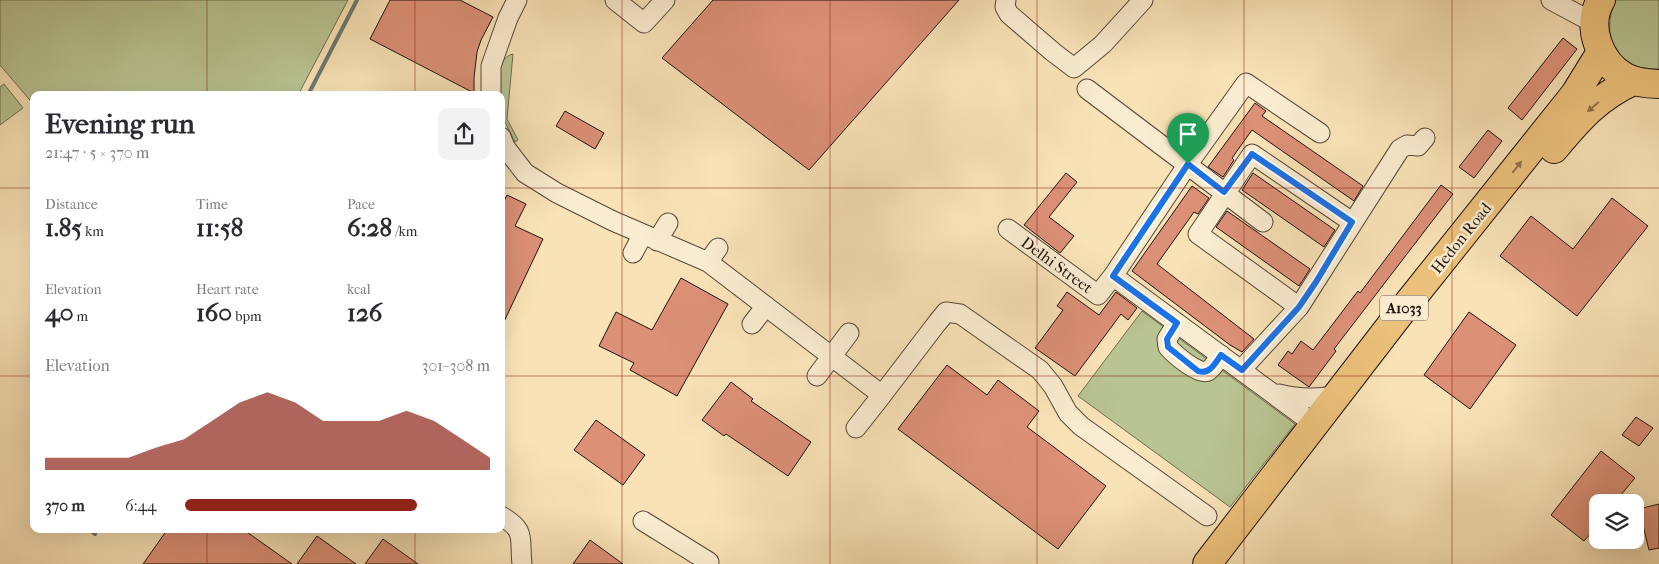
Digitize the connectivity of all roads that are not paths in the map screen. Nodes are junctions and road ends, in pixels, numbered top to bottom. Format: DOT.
graph roads {
  1 [pos="517,0"];
  2 [pos="615,0"];
  3 [pos="665,0"];
  4 [pos="1006,0"];
  5 [pos="1143,0"];
  6 [pos="1551,0"];
  7 [pos="1597,12"];
  8 [pos="1601,52"];
  9 [pos="1646,82"];
  10 [pos="1086,89"];
  11 [pos="491,91"];
  12 [pos="1320,133"];
  13 [pos="1425,138"];
  14 [pos="505,147"];
  15 [pos="1188,164"];
  16 [pos="1224,192"];
  17 [pos="1263,222"];
  18 [pos="1352,222"];
  19 [pos="668,223"];
  20 [pos="1008,229"];
  21 [pos="650,237"];
  22 [pos="633,253"];
  23 [pos="1113,276"];
  24 [pos="766,306"];
  25 [pos="1299,307"];
  26 [pos="1177,323"];
  27 [pos="752,324"];
  28 [pos="849,332"];
  29 [pos="1221,355"];
  30 [pos="831,356"];
  31 [pos="1242,370"];
  32 [pos="817,376"];
  33 [pos="1270,391"];
  34 [pos="882,395"];
  35 [pos="1337,395"];
  36 [pos="1314,424"];
  37 [pos="856,428"];
  38 [pos="1207,516"];
  39 [pos="505,518"];
  40 [pos="643,521"];
  41 [pos="522,564"];
  42 [pos="708,564"];
  43 [pos="1207,564"];
  44 [pos="1228,564"];
  1 -- 11 [label="street"];
  2 -- 3 [label="street"];
  4 -- 5 [label="street"];
  6 -- 7 [label="street"];
  7 -- 8 [label="highway, A1033"];
  8 -- 9 [label="highway, A1033"];
  35 -- 8 [label="highway, Hedon Road / A1033, one-way"];
  9 -- 44 [label="highway, Hedon Road / A1033, one-way"];
  10 -- 15 [label="street"];
  12 -- 15 [label="street"];
  13 -- 18 [label="street"];
  14 -- 21 [label="street"];
  15 -- 16 [label="street"];
  15 -- 23 [label="street"];
  16 -- 17 [label="street"];
  16 -- 18 [label="street"];
  16 -- 25 [label="street"];
  18 -- 25 [label="street"];
  19 -- 21 [label="street"];
  20 -- 23 [label="street, Delhi Street"];
  21 -- 22 [label="street"];
  21 -- 24 [label="street"];
  23 -- 26 [label="street, Delhi Street"];
  24 -- 27 [label="street"];
  24 -- 30 [label="street"];
  25 -- 31 [label="street"];
  26 -- 29 [label="street, Delhi Street"];
  26 -- 29 [label="street"];
  28 -- 30 [label="street"];
  29 -- 31 [label="street, Delhi Street"];
  30 -- 32 [label="street"];
  30 -- 34 [label="street"];
  31 -- 33 [label="street, Delhi Street"];
  33 -- 35 [label="street, Delhi Street"];
  33 -- 36 [label="street, Delhi Street"];
  34 -- 37 [label="street"];
  34 -- 38 [label="street"];
  35 -- 36 [label="highway, Hedon Road / A1033"];
  36 -- 43 [label="highway, Hedon Road / A1033"];
  39 -- 41 [label="street"];
  40 -- 42 [label="street"];
}
